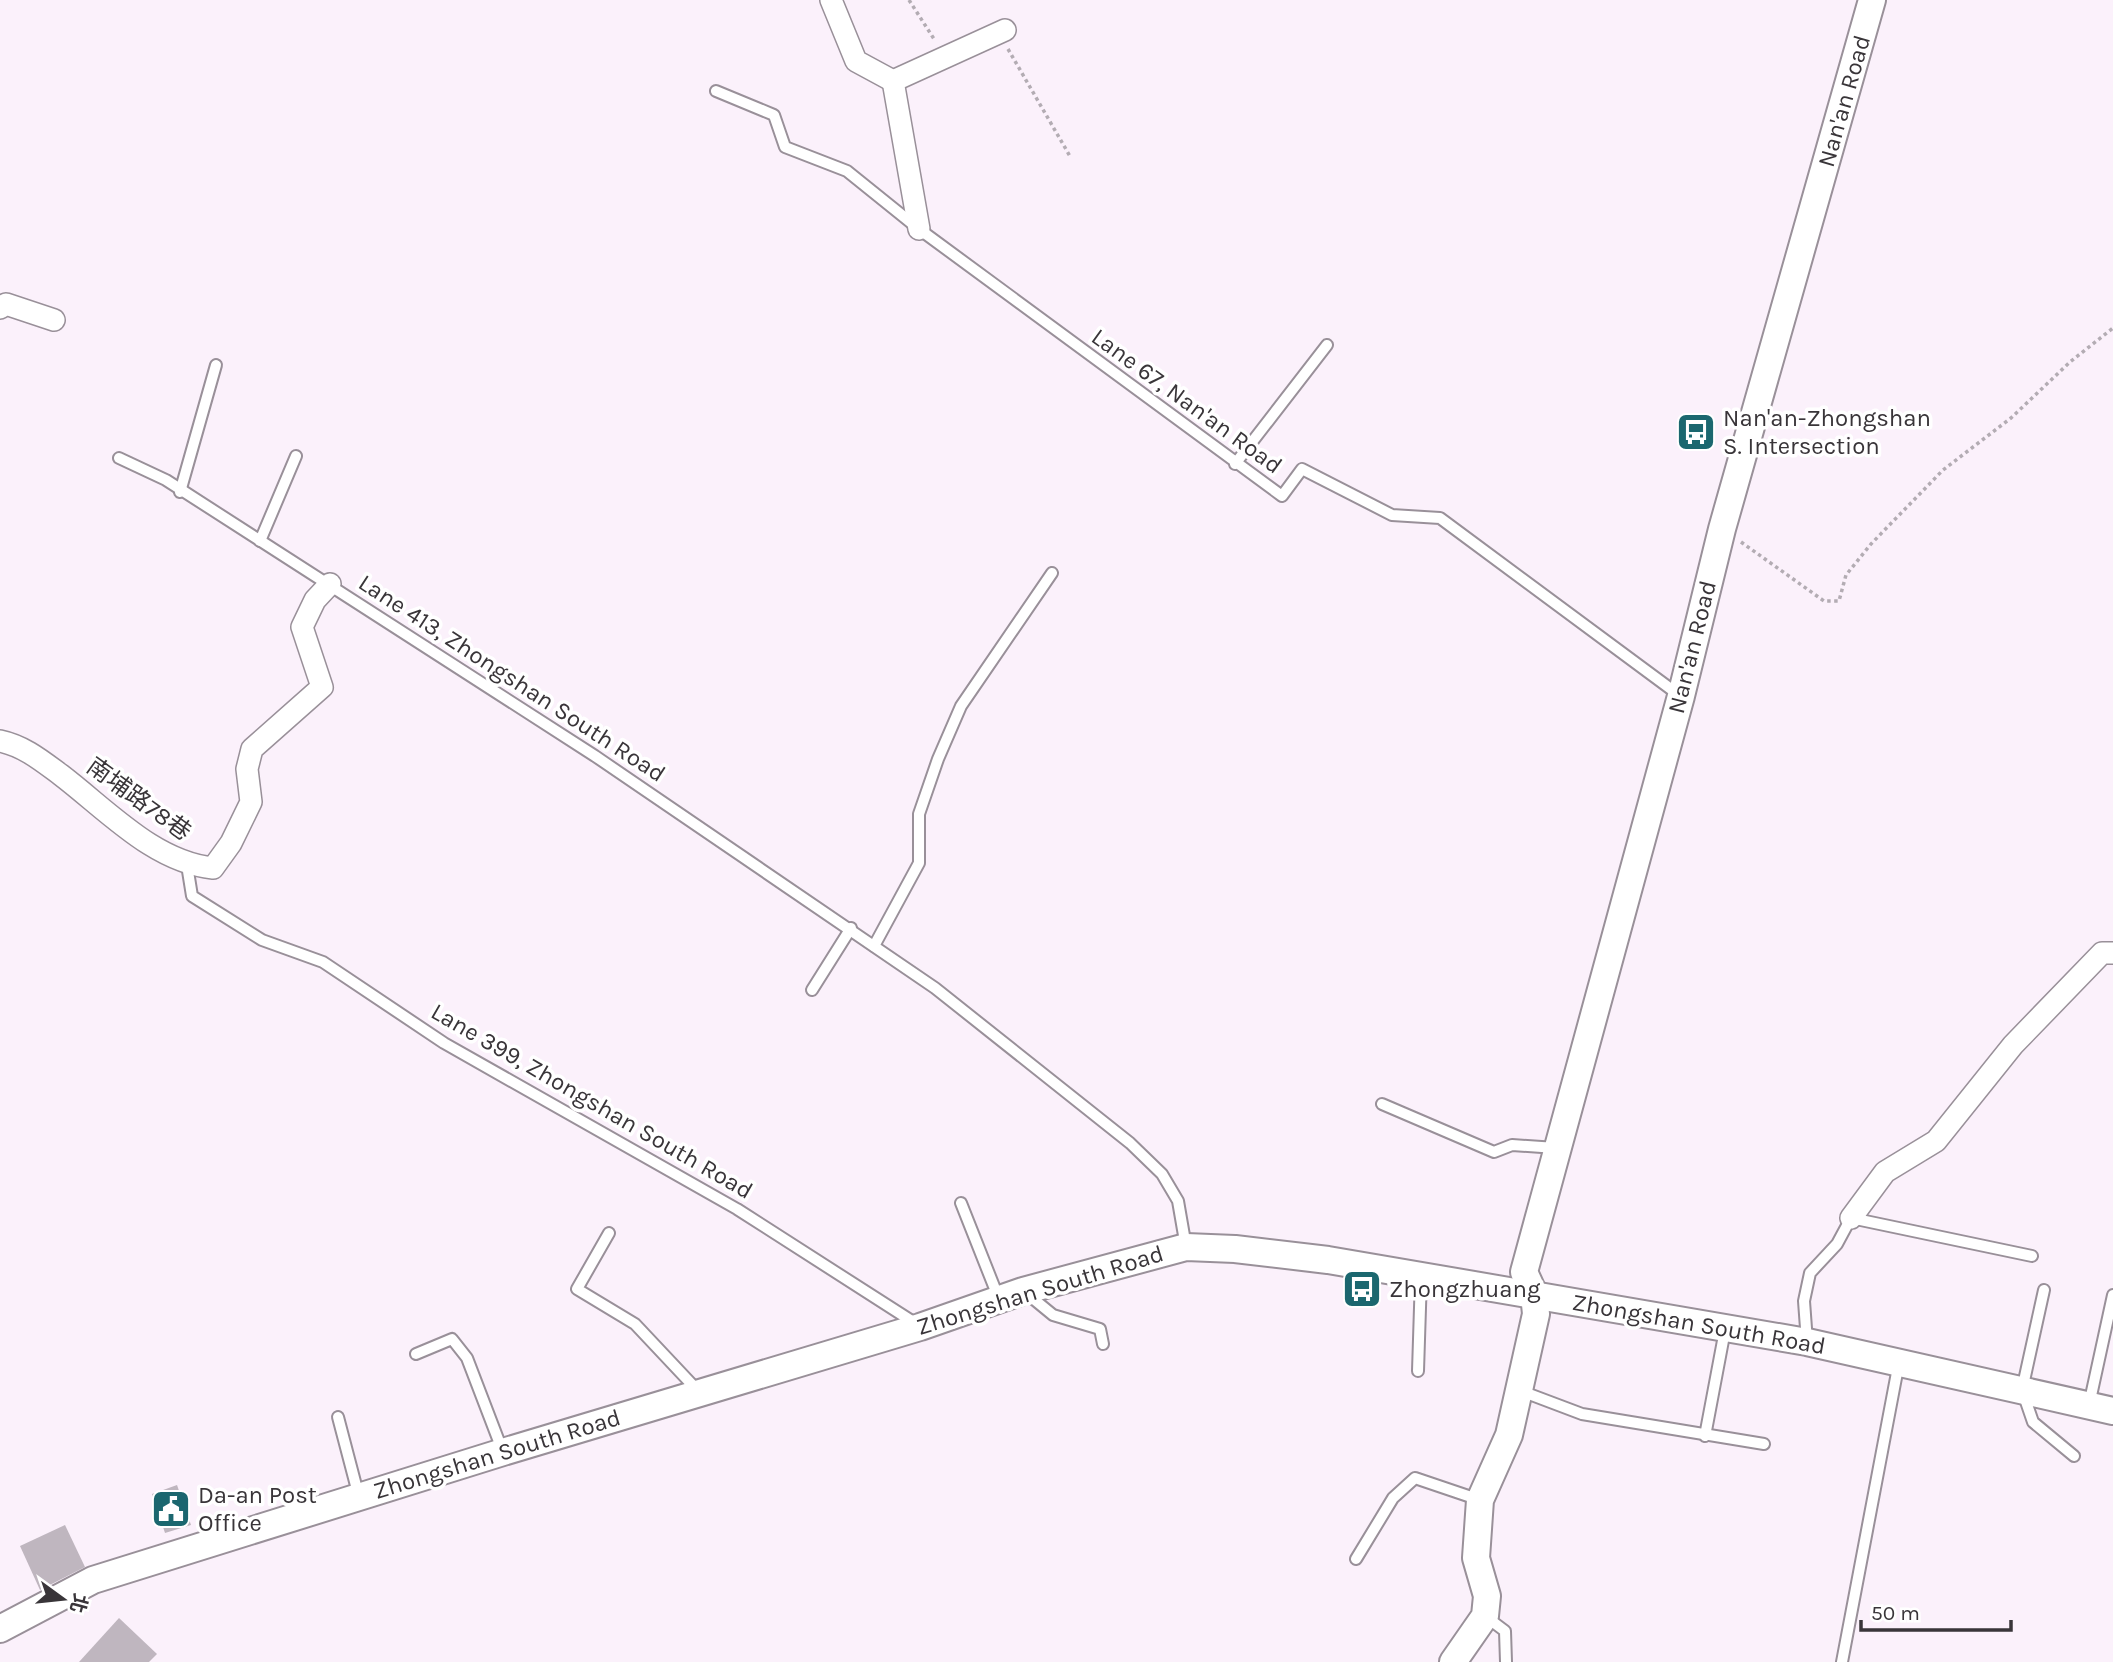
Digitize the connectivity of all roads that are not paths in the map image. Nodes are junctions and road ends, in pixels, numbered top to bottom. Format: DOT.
graph roads {
  1 [pos="831,0"];
  2 [pos="1872,0"];
  3 [pos="1005,36"];
  4 [pos="893,81"];
  5 [pos="716,91"];
  6 [pos="919,229"];
  7 [pos="0,308"];
  8 [pos="54,320"];
  9 [pos="1327,345"];
  10 [pos="216,365"];
  11 [pos="296,456"];
  12 [pos="119,458"];
  13 [pos="1235,464"];
  14 [pos="180,492"];
  15 [pos="260,541"];
  16 [pos="1052,573"];
  17 [pos="330,584"];
  18 [pos="1681,696"];
  19 [pos="0,741"];
  20 [pos="187,865"];
  21 [pos="851,928"];
  22 [pos="874,946"];
  23 [pos="2113,953"];
  24 [pos="812,990"];
  25 [pos="1382,1104"];
  26 [pos="1556,1148"];
  27 [pos="961,1203"];
  28 [pos="1851,1218"];
  29 [pos="609,1233"];
  30 [pos="1186,1247"];
  31 [pos="2032,1256"];
  32 [pos="1421,1276"];
  33 [pos="2044,1290"];
  34 [pos="1534,1294"];
  35 [pos="1011,1295"];
  36 [pos="2113,1295"];
  37 [pos="920,1327"];
  38 [pos="1725,1330"];
  39 [pos="1807,1342"];
  40 [pos="1102,1344"];
  41 [pos="416,1354"];
  42 [pos="1899,1362"];
  43 [pos="1418,1371"];
  44 [pos="2022,1390"];
  45 [pos="1521,1391"];
  46 [pos="700,1393"];
  47 [pos="2101,1408"];
  48 [pos="338,1417"];
  49 [pos="1705,1436"];
  50 [pos="1764,1444"];
  51 [pos="503,1452"];
  52 [pos="2074,1456"];
  53 [pos="359,1497"];
  54 [pos="1480,1500"];
  55 [pos="1356,1559"];
  56 [pos="1485,1616"];
  57 [pos="0,1629"];
  58 [pos="1453,1662"];
  59 [pos="1506,1662"];
  60 [pos="1842,1662"];
  1 -- 4 [label="street"];
  2 -- 18 [label="street, Nan'an Road"];
  3 -- 4 [label="street"];
  4 -- 6 [label="street"];
  5 -- 6 [label="lane, Lane 67, Nan'an Road"];
  6 -- 13 [label="lane, Lane 67, Nan'an Road"];
  7 -- 8 [label="street"];
  9 -- 13 [label="lane"];
  10 -- 14 [label="lane"];
  11 -- 15 [label="lane"];
  12 -- 14 [label="lane, Lane 413, Zhongshan South Road"];
  13 -- 18 [label="lane, Lane 67, Nan'an Road"];
  14 -- 15 [label="lane, Lane 413, Zhongshan South Road"];
  15 -- 17 [label="lane, Lane 413, Zhongshan South Road"];
  16 -- 22 [label="lane"];
  17 -- 20 [label="street, 南埔路78巷"];
  17 -- 21 [label="lane, Lane 413, Zhongshan South Road"];
  18 -- 26 [label="street, Nan'an Road"];
  19 -- 20 [label="street, 南埔路78巷"];
  20 -- 37 [label="lane, Lane 399, Zhongshan South Road"];
  21 -- 22 [label="lane, Lane 413, Zhongshan South Road"];
  21 -- 24 [label="lane"];
  22 -- 30 [label="lane, Lane 413, Zhongshan South Road"];
  23 -- 28 [label="street"];
  25 -- 26 [label="lane"];
  26 -- 34 [label="street, Nan'an Road"];
  27 -- 35 [label="lane"];
  28 -- 31 [label="lane"];
  28 -- 39 [label="lane"];
  29 -- 46 [label="lane"];
  30 -- 32 [label="street, Zhongshan South Road"];
  30 -- 35 [label="street, Zhongshan South Road"];
  32 -- 34 [label="street, Zhongshan South Road"];
  32 -- 43 [label="lane"];
  33 -- 44 [label="lane"];
  34 -- 38 [label="street, Zhongshan South Road"];
  34 -- 45 [label="street, Nan'an Road"];
  35 -- 37 [label="street, Zhongshan South Road"];
  35 -- 40 [label="lane"];
  36 -- 47 [label="lane"];
  37 -- 46 [label="street, Zhongshan South Road"];
  38 -- 39 [label="street, Zhongshan South Road"];
  38 -- 49 [label="lane"];
  39 -- 42 [label="street, Zhongshan South Road"];
  41 -- 51 [label="lane"];
  42 -- 44 [label="street, Zhongshan South Road"];
  42 -- 60 [label="lane"];
  44 -- 47 [label="street, Zhongshan South Road"];
  44 -- 52 [label="lane"];
  45 -- 49 [label="lane"];
  45 -- 54 [label="street, Nan'an Road"];
  46 -- 51 [label="street, Zhongshan South Road"];
  48 -- 53 [label="lane"];
  49 -- 50 [label="lane"];
  51 -- 53 [label="street, Zhongshan South Road"];
  53 -- 57 [label="street, Zhongshan South Road"];
  54 -- 55 [label="lane"];
  54 -- 56 [label="street"];
  56 -- 58 [label="street"];
  56 -- 59 [label="lane"];
}
